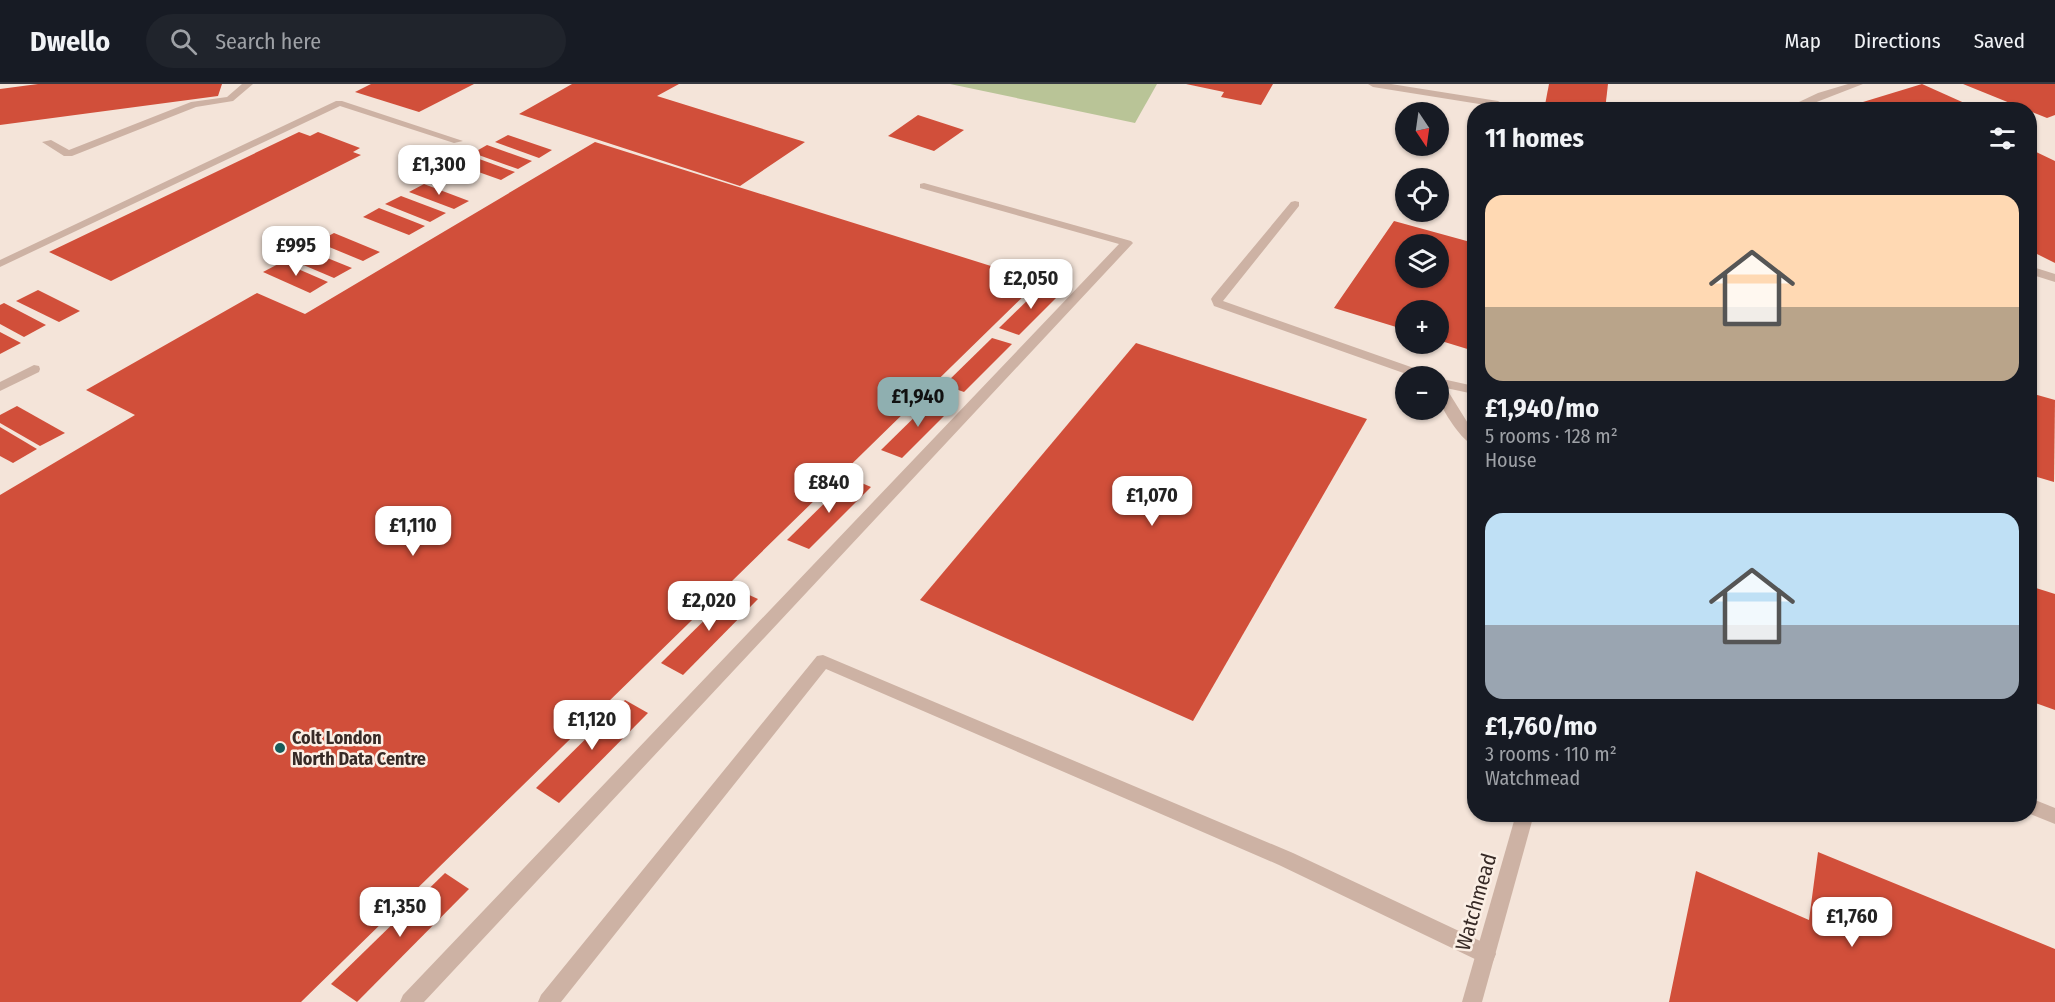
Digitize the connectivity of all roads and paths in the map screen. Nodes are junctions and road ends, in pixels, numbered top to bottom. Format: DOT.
graph roads {
  1 [pos="248,84"];
  2 [pos="1373,84"];
  3 [pos="1857,84"];
  4 [pos="1486,102"];
  5 [pos="1805,102"];
  6 [pos="458,141"];
  7 [pos="47,142"];
  8 [pos="924,186"];
  9 [pos="1295,204"];
  10 [pos="0,264"];
  11 [pos="2037,272"];
  12 [pos="2055,278"];
  13 [pos="1395,366"];
  14 [pos="34,369"];
  15 [pos="1449,386"];
  16 [pos="0,387"];
  17 [pos="1467,389"];
  18 [pos="1449,404"];
  19 [pos="1467,433"];
  20 [pos="2037,809"];
  21 [pos="2055,816"];
  22 [pos="1524,822"];
  23 [pos="1486,954"];
  24 [pos="410,1002"];
  25 [pos="548,1002"];
  26 [pos="1472,1002"];
  1 -- 7 [label="street"];
  2 -- 4 [label="street"];
  3 -- 5 [label="street"];
  6 -- 10 [label="street"];
  8 -- 24 [label="street"];
  9 -- 13 [label="street"];
  11 -- 12 [label="street"];
  14 -- 16 [label="street"];
  15 -- 17 [label="street"];
  18 -- 19 [label="street"];
  20 -- 21 [label="street"];
  22 -- 23 [label="street, Watchmead"];
  23 -- 25 [label="street"];
  23 -- 26 [label="street, Watchmead"];
}
